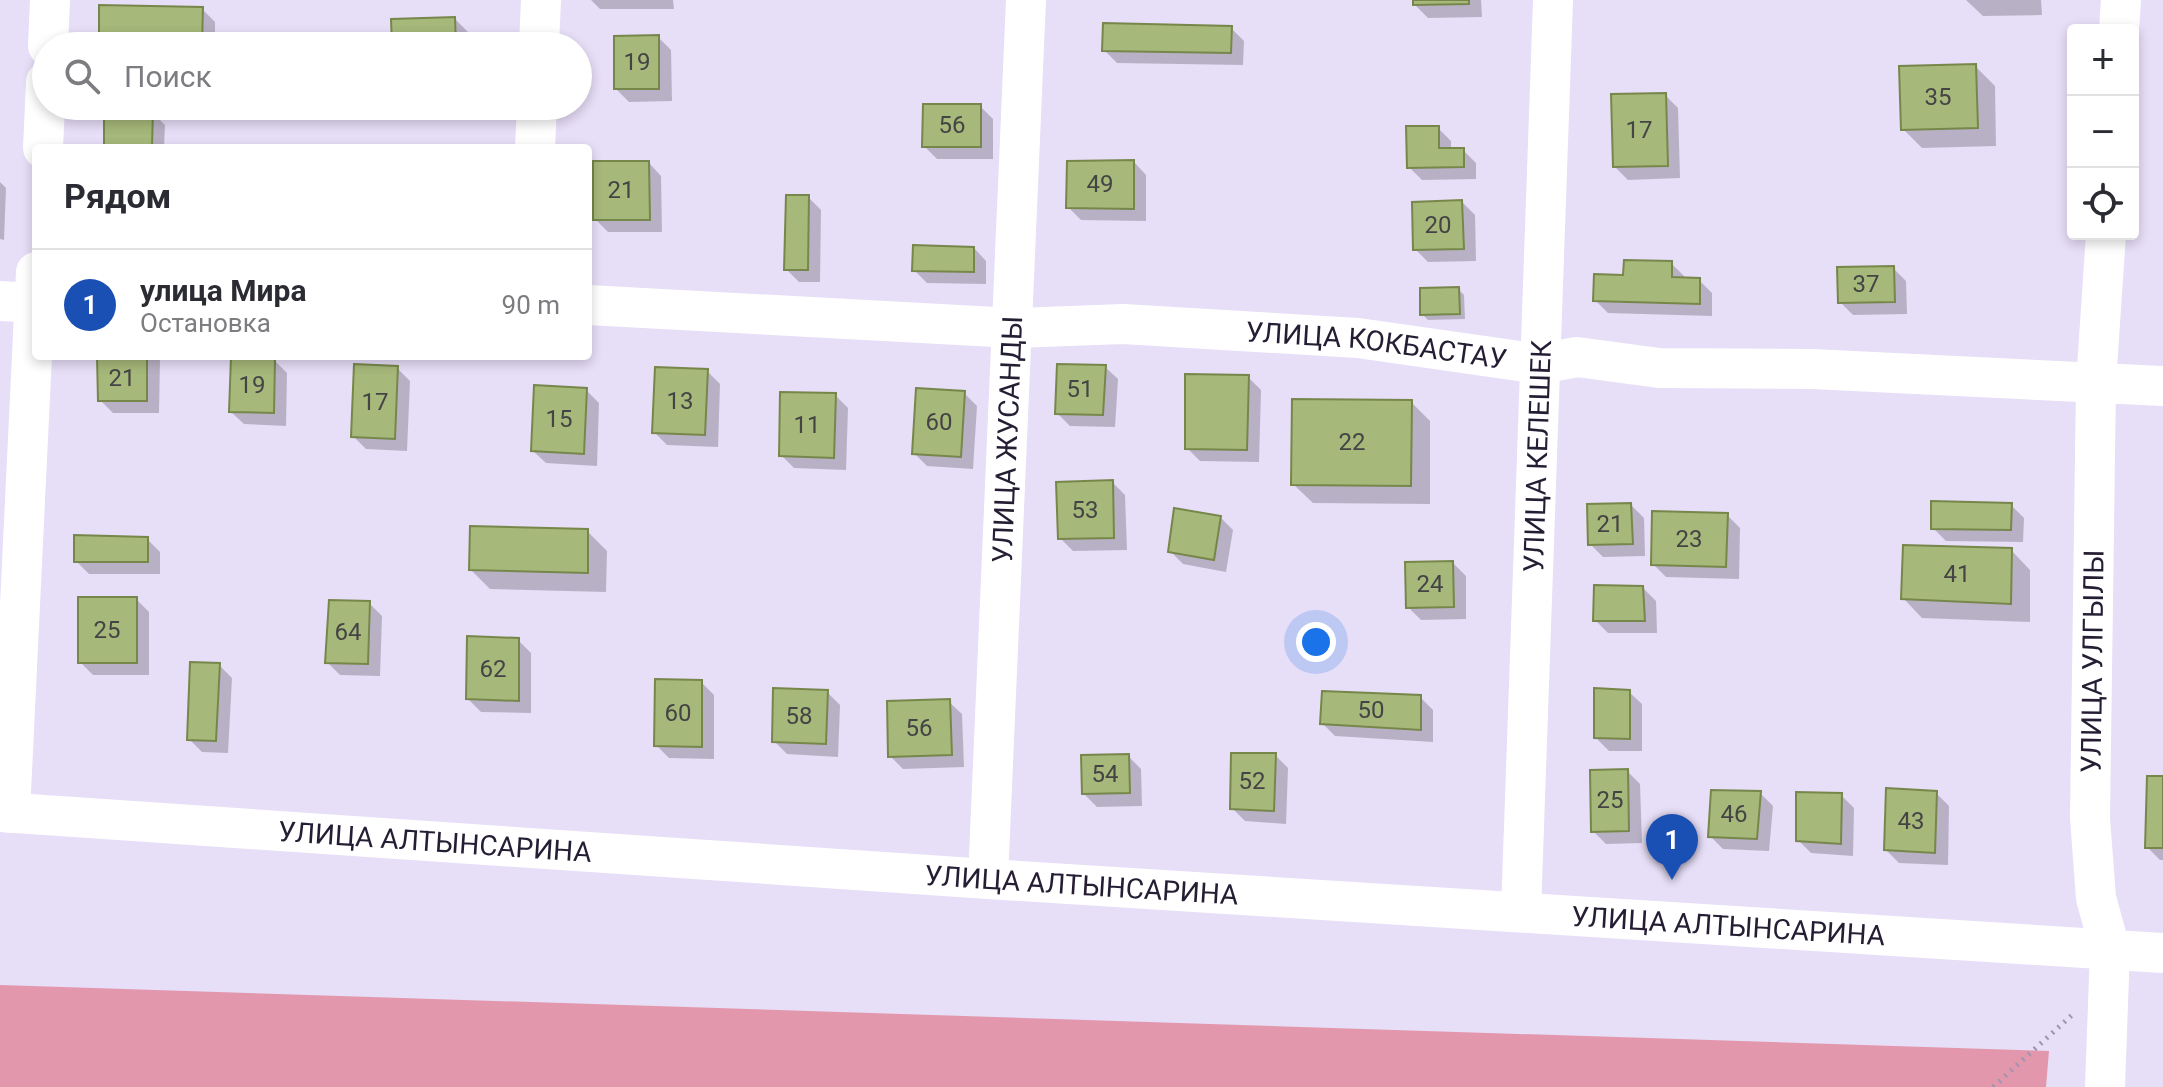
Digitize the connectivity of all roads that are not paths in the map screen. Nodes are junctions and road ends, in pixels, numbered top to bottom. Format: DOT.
graph roads {
  1 [pos="50,0"];
  2 [pos="541,0"];
  3 [pos="1026,0"];
  4 [pos="1553,0"];
  5 [pos="2121,0"];
  6 [pos="2119,24"];
  7 [pos="49,32"];
  8 [pos="540,32"];
  9 [pos="44,120"];
  10 [pos="536,120"];
  11 [pos="43,144"];
  12 [pos="535,144"];
  13 [pos="2106,240"];
  14 [pos="27,295"];
  15 [pos="592,305"];
  16 [pos="1014,328"];
  17 [pos="1540,364"];
  18 [pos="2096,383"];
  19 [pos="2163,386"];
  20 [pos="5,812"];
  21 [pos="988,879"];
  22 [pos="1521,912"];
  23 [pos="2110,949"];
  24 [pos="2163,953"];
  25 [pos="2105,1087"];
  1 -- 7 [label="street"];
  2 -- 8 [label="street"];
  3 -- 16 [label="street, УЛИЦА ЖУСАНДЫ"];
  4 -- 17 [label="street, УЛИЦА КЕЛЕШЕК"];
  5 -- 6 [label="street"];
  9 -- 11 [label="street"];
  10 -- 12 [label="street"];
  13 -- 18 [label="street, УЛИЦА УЛГЫЛЫ"];
  14 -- 20 [label="street"];
  15 -- 16 [label="street, УЛИЦА КОКБАСТАУ"];
  16 -- 17 [label="street, УЛИЦА КОКБАСТАУ"];
  16 -- 21 [label="street, УЛИЦА ЖУСАНДЫ"];
  17 -- 18 [label="street, УЛИЦА КОКБАСТАУ"];
  17 -- 22 [label="street, УЛИЦА КЕЛЕШЕК"];
  18 -- 19 [label="street, УЛИЦА КОКБАСТАУ"];
  18 -- 23 [label="street, УЛИЦА УЛГЫЛЫ"];
  20 -- 21 [label="street, УЛИЦА АЛТЫНСАРИНА"];
  21 -- 22 [label="street, УЛИЦА АЛТЫНСАРИНА"];
  22 -- 23 [label="street, УЛИЦА АЛТЫНСАРИНА"];
  23 -- 24 [label="street, УЛИЦА АЛТЫНСАРИНА"];
  23 -- 25 [label="street, УЛИЦА УЛГЫЛЫ"];
}
